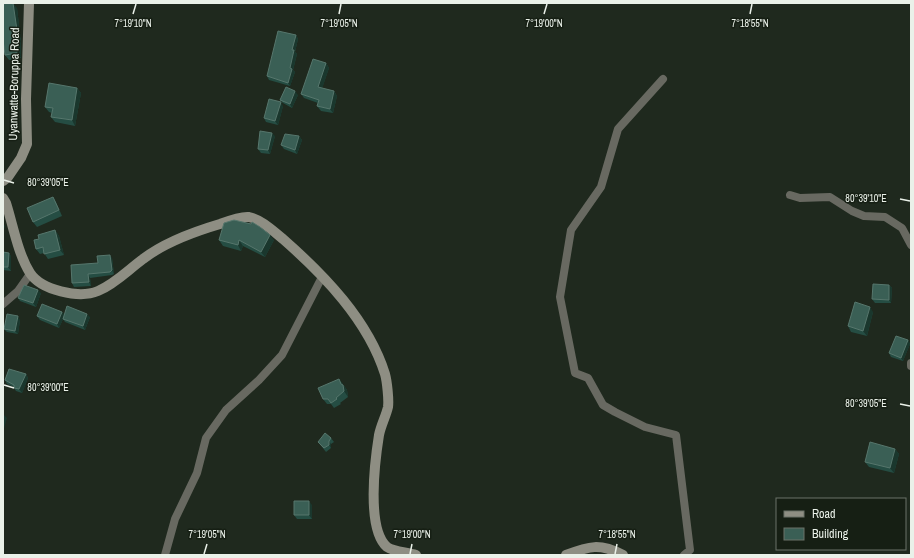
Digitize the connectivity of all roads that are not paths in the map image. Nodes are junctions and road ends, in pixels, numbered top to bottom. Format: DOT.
graph roads {
  1 [pos="30,3"];
  2 [pos="663,79"];
  3 [pos="3,181"];
  4 [pos="790,195"];
  5 [pos="3,198"];
  6 [pos="911,245"];
  7 [pos="30,274"];
  8 [pos="322,277"];
  9 [pos="3,304"];
  10 [pos="165,555"];
  11 [pos="416,555"];
  12 [pos="566,555"];
  13 [pos="623,555"];
  14 [pos="684,555"];
  1 -- 3 [label="street, Uyanwatte-Boruppa Road"];
  2 -- 14 [label="street"];
  4 -- 6 [label="street"];
  5 -- 7 [label="street"];
  7 -- 8 [label="street"];
  7 -- 9 [label="street"];
  8 -- 10 [label="street"];
  8 -- 11 [label="street"];
  12 -- 13 [label="street"];
}
